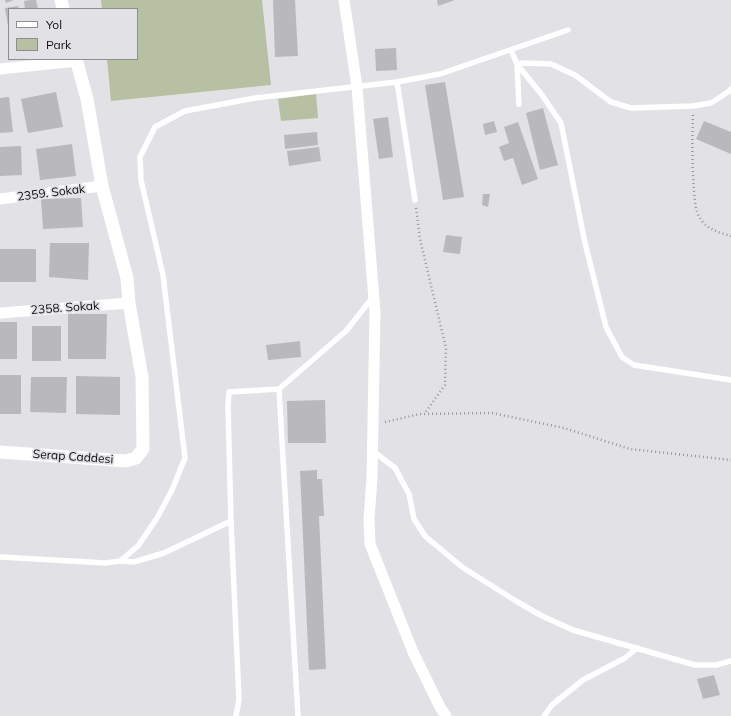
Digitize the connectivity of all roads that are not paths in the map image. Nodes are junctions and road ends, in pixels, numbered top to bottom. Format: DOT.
graph roads {
  1 [pos="344,0"];
  2 [pos="568,30"];
  3 [pos="511,50"];
  4 [pos="77,60"];
  5 [pos="517,64"];
  6 [pos="0,69"];
  7 [pos="397,82"];
  8 [pos="357,87"];
  9 [pos="731,89"];
  10 [pos="519,104"];
  11 [pos="102,186"];
  12 [pos="0,199"];
  13 [pos="415,200"];
  14 [pos="374,297"];
  15 [pos="130,303"];
  16 [pos="0,313"];
  17 [pos="731,380"];
  18 [pos="279,389"];
  19 [pos="372,450"];
  20 [pos="0,452"];
  21 [pos="231,521"];
  22 [pos="0,557"];
  23 [pos="120,561"];
  24 [pos="637,648"];
  25 [pos="731,661"];
  26 [pos="236,716"];
  27 [pos="298,716"];
  28 [pos="446,716"];
  29 [pos="544,716"];
  1 -- 8 [label="street"];
  2 -- 3 [label="lane"];
  3 -- 5 [label="lane"];
  3 -- 7 [label="lane"];
  4 -- 6 [label="street"];
  4 -- 11 [label="street"];
  5 -- 9 [label="lane"];
  5 -- 10 [label="lane"];
  5 -- 17 [label="lane"];
  7 -- 8 [label="lane"];
  7 -- 13 [label="lane"];
  8 -- 14 [label="street"];
  8 -- 23 [label="lane"];
  11 -- 12 [label="street, 2359. Sokak"];
  11 -- 15 [label="street"];
  14 -- 18 [label="lane"];
  14 -- 19 [label="street"];
  15 -- 16 [label="street, 2358. Sokak"];
  15 -- 20 [label="street, Serap Caddesi"];
  18 -- 21 [label="lane"];
  18 -- 27 [label="lane"];
  19 -- 24 [label="lane"];
  19 -- 28 [label="street"];
  21 -- 23 [label="lane"];
  21 -- 26 [label="lane"];
  22 -- 23 [label="lane"];
  24 -- 25 [label="lane"];
  24 -- 29 [label="lane"];
}
